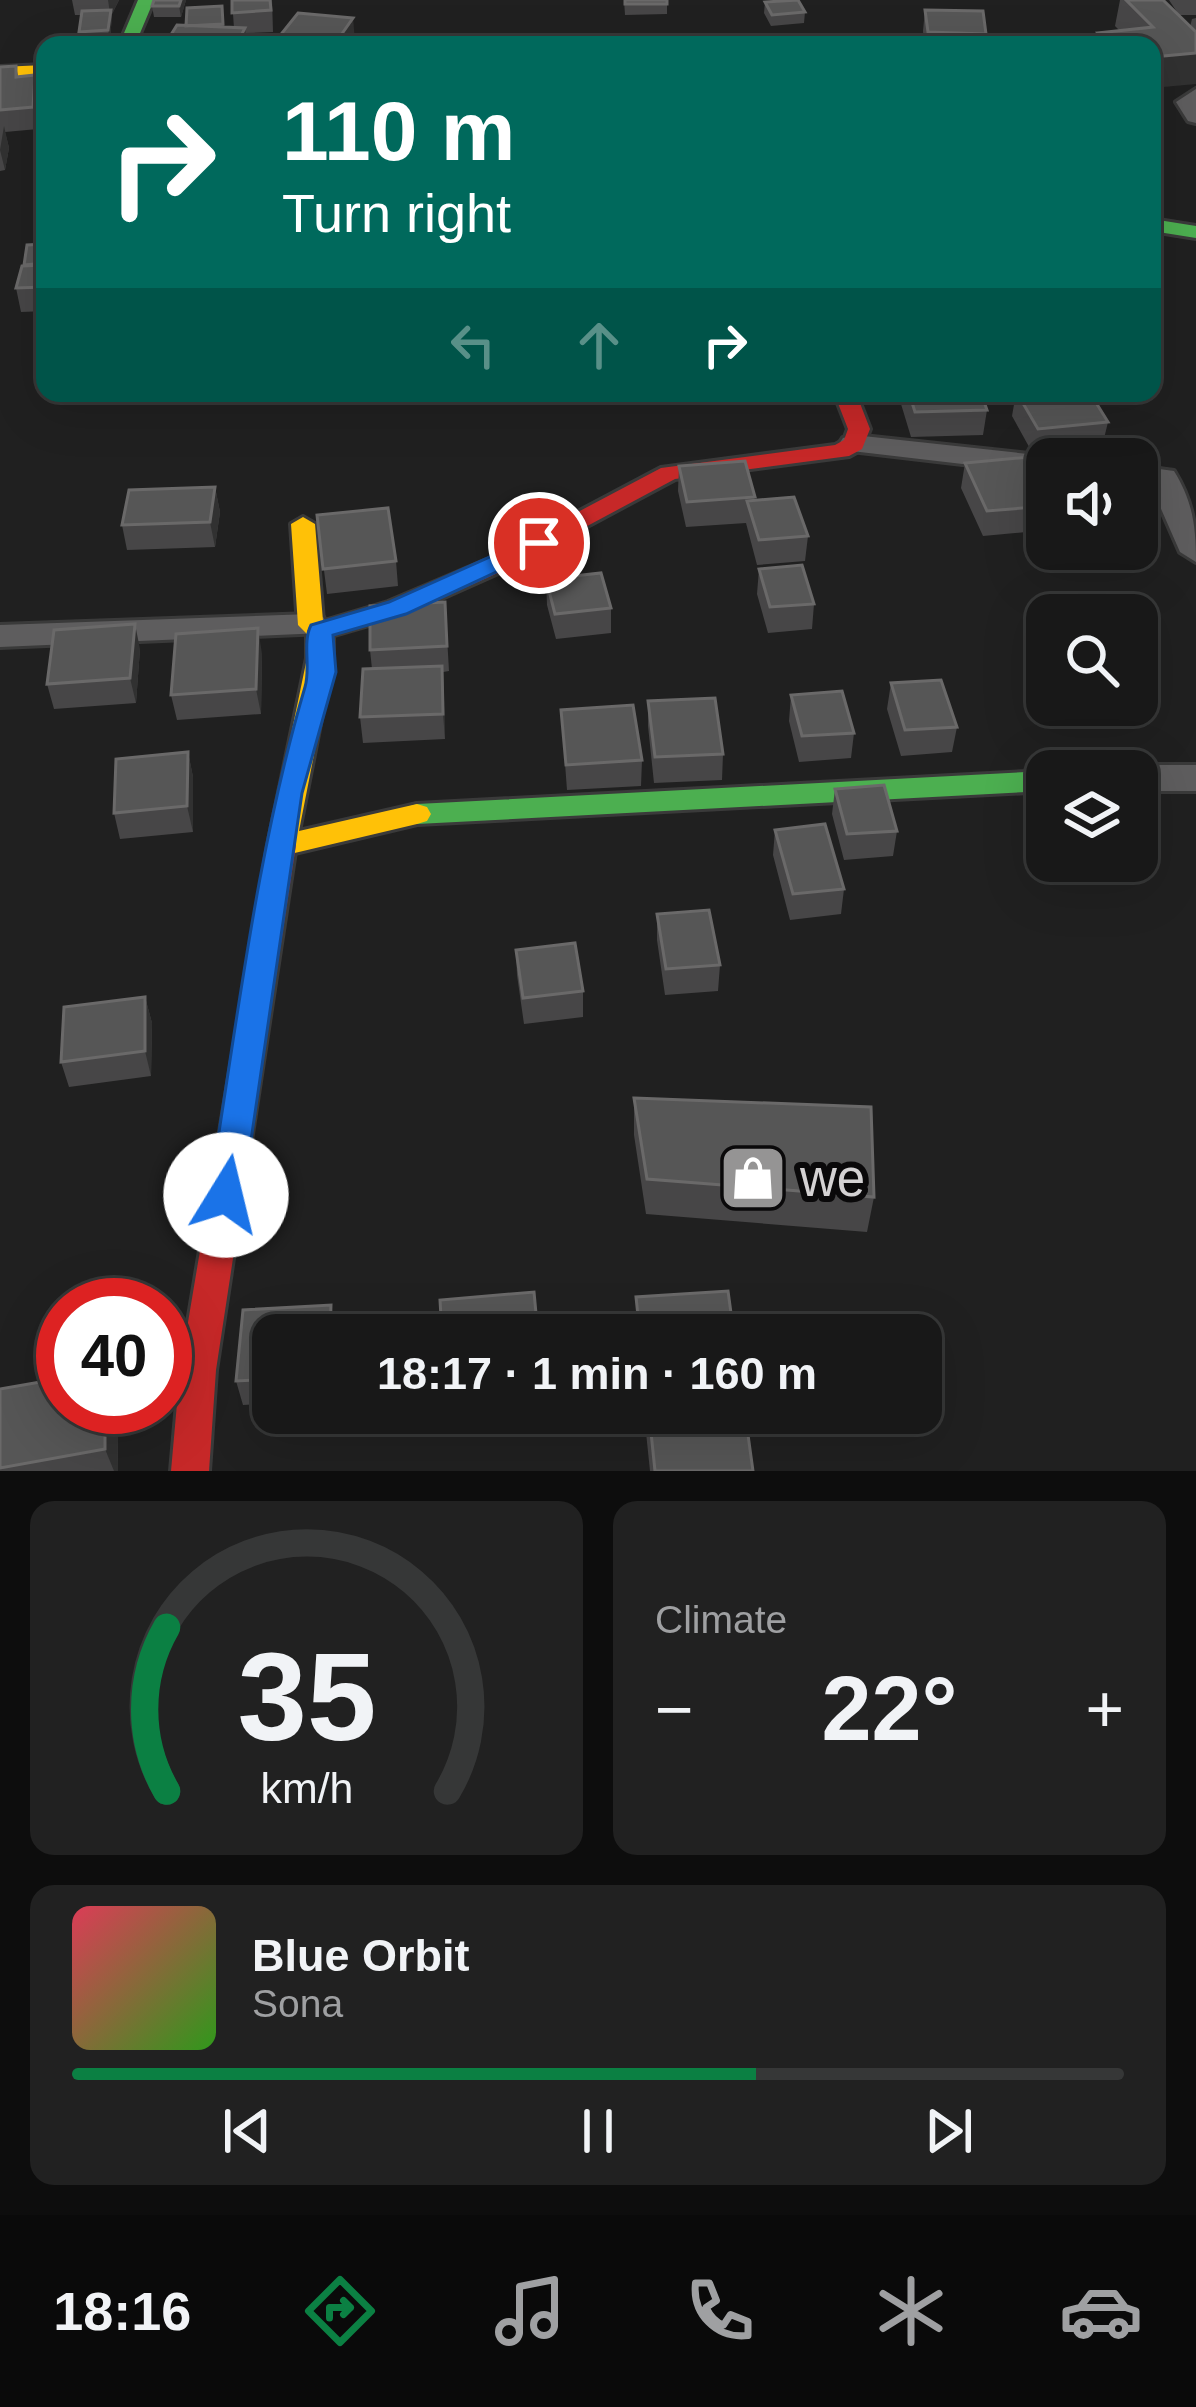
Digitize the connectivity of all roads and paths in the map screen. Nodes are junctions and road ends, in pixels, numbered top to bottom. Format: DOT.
graph roads {
  1 [pos="146,0"];
  2 [pos="131,36"];
  3 [pos="36,70"];
  4 [pos="0,72"];
  5 [pos="1196,96"];
  6 [pos="1196,116"];
  7 [pos="1161,226"];
  8 [pos="1196,232"];
  9 [pos="848,402"];
  10 [pos="854,444"];
  11 [pos="1026,463"];
  12 [pos="1158,477"];
  13 [pos="303,524"];
  14 [pos="1196,552"];
  15 [pos="315,628"];
  16 [pos="0,636"];
  17 [pos="1158,778"];
  18 [pos="1196,778"];
  19 [pos="1026,782"];
  20 [pos="282,845"];
  21 [pos="190,1471"];
  1 -- 2 [label="street"];
  3 -- 4 [label="street"];
  5 -- 6 [label="street"];
  7 -- 8 [label="street"];
  9 -- 10 [label="street"];
  10 -- 11 [label="street"];
  10 -- 15 [label="street"];
  12 -- 14 [label="street"];
  13 -- 15 [label="street"];
  15 -- 16 [label="street"];
  15 -- 20 [label="street"];
  17 -- 18 [label="street"];
  19 -- 20 [label="street"];
  20 -- 21 [label="street"];
}
